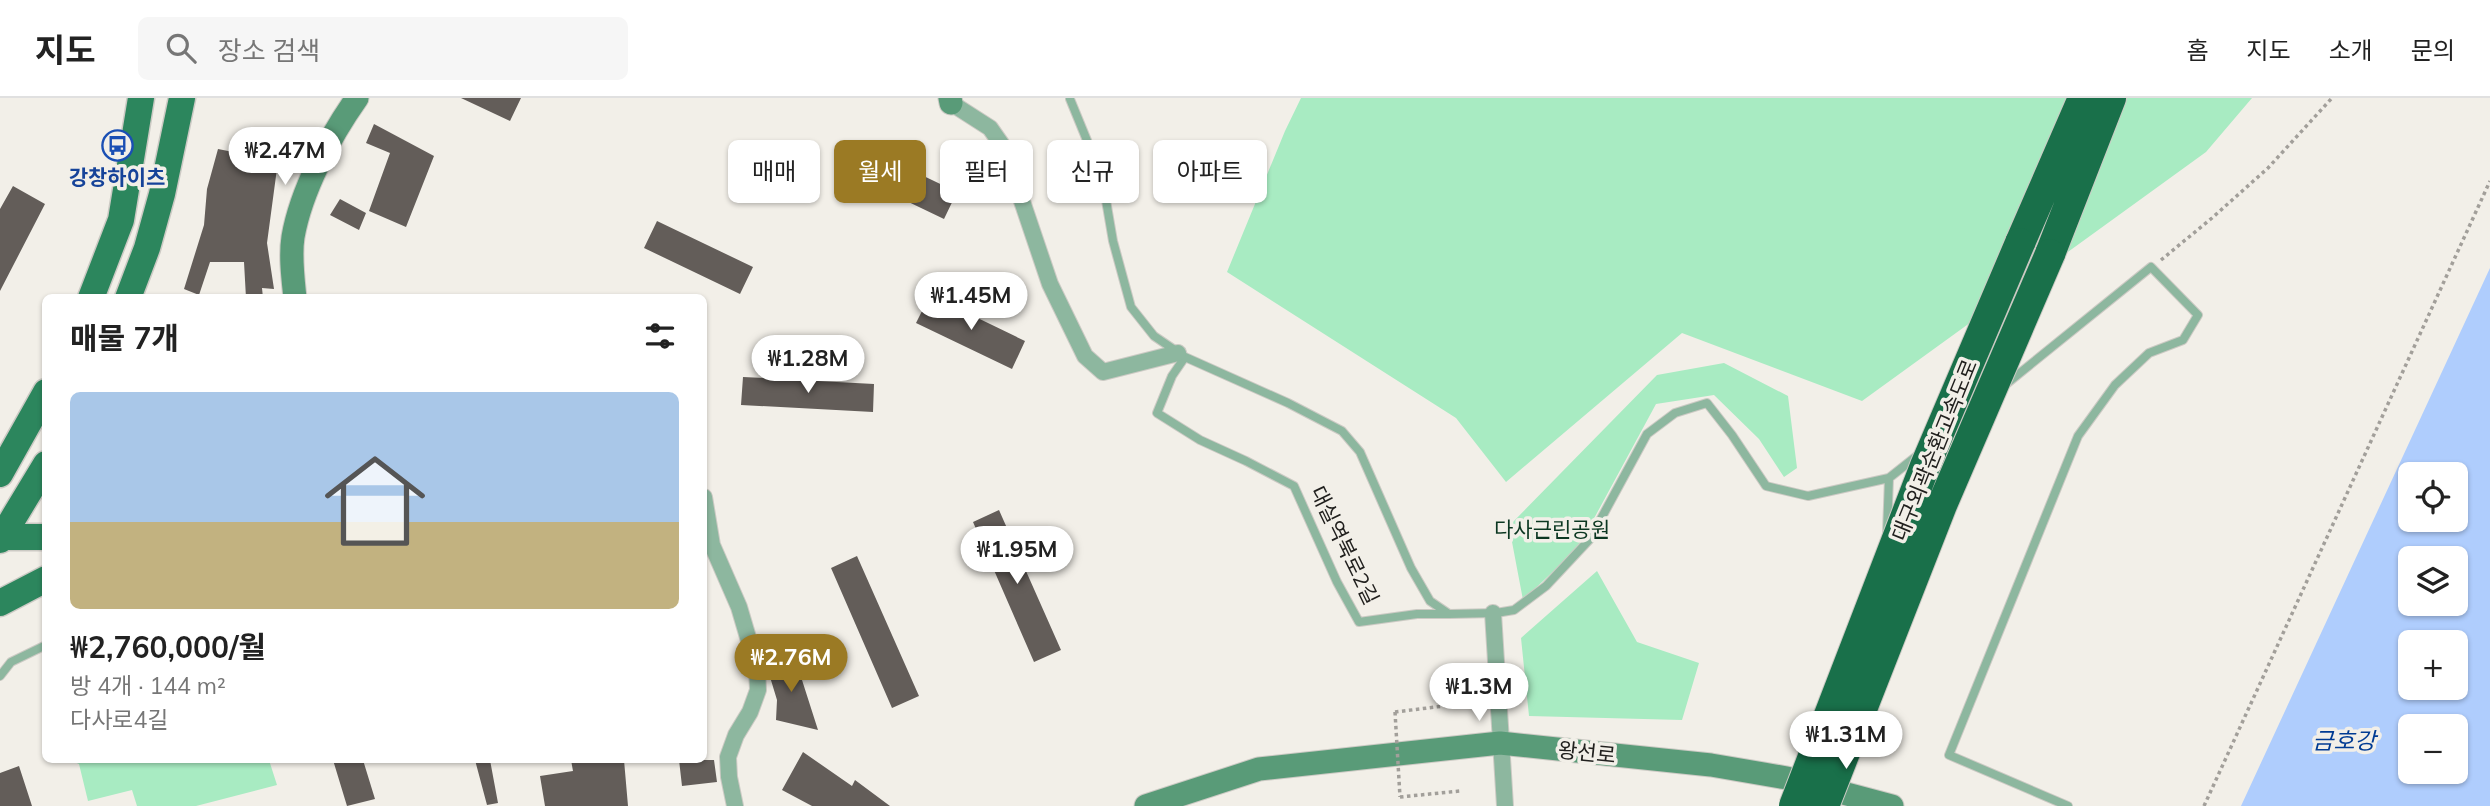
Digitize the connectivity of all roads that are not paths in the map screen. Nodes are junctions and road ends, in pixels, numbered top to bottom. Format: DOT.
graph roads {
  1 [pos="141,98"];
  2 [pos="182,98"];
  3 [pos="357,98"];
  4 [pos="2083,98"];
  5 [pos="2111,98"];
  6 [pos="1070,99"];
  7 [pos="950,100"];
  8 [pos="93,294"];
  9 [pos="129,294"];
  10 [pos="295,294"];
  11 [pos="1182,355"];
  12 [pos="42,399"];
  13 [pos="1974,410"];
  14 [pos="1953,427"];
  15 [pos="42,470"];
  16 [pos="0,474"];
  17 [pos="1889,478"];
  18 [pos="707,515"];
  19 [pos="1,537"];
  20 [pos="42,537"];
  21 [pos="42,581"];
  22 [pos="0,603"];
  23 [pos="1882,607"];
  24 [pos="1493,613"];
  25 [pos="1449,614"];
  26 [pos="42,647"];
  27 [pos="1875,647"];
  28 [pos="0,676"];
  29 [pos="1853,705"];
  30 [pos="1500,743"];
  31 [pos="1821,788"];
  32 [pos="735,806"];
  33 [pos="1146,806"];
  34 [pos="1505,806"];
  35 [pos="1794,806"];
  36 [pos="1892,806"];
  37 [pos="2068,806"];
  1 -- 8 [label="main road"];
  2 -- 9 [label="main road"];
  3 -- 10 [label="main road"];
  4 -- 35 [label="highway, 대구외곽순환고속도로, bridge"];
  5 -- 31 [label="highway, 대구외곽순환고속도로, bridge"];
  6 -- 11 [label="lane"];
  7 -- 11 [label="street"];
  11 -- 25 [label="lane"];
  11 -- 25 [label="lane, 대실역북로2길"];
  12 -- 16 [label="main road"];
  13 -- 37 [label="lane"];
  14 -- 17 [label="lane"];
  15 -- 19 [label="main road"];
  17 -- 23 [label="lane"];
  17 -- 24 [label="lane, 대실역북로2길"];
  18 -- 32 [label="street"];
  19 -- 20 [label="main road"];
  21 -- 22 [label="main road"];
  24 -- 25 [label="lane, 대실역북로2길"];
  24 -- 30 [label="street"];
  26 -- 28 [label="lane"];
  27 -- 29 [label="lane"];
  30 -- 31 [label="main road, 왕선로"];
  30 -- 33 [label="main road, 왕선로"];
  30 -- 34 [label="street"];
  31 -- 36 [label="main road, 왕선로"];
}
